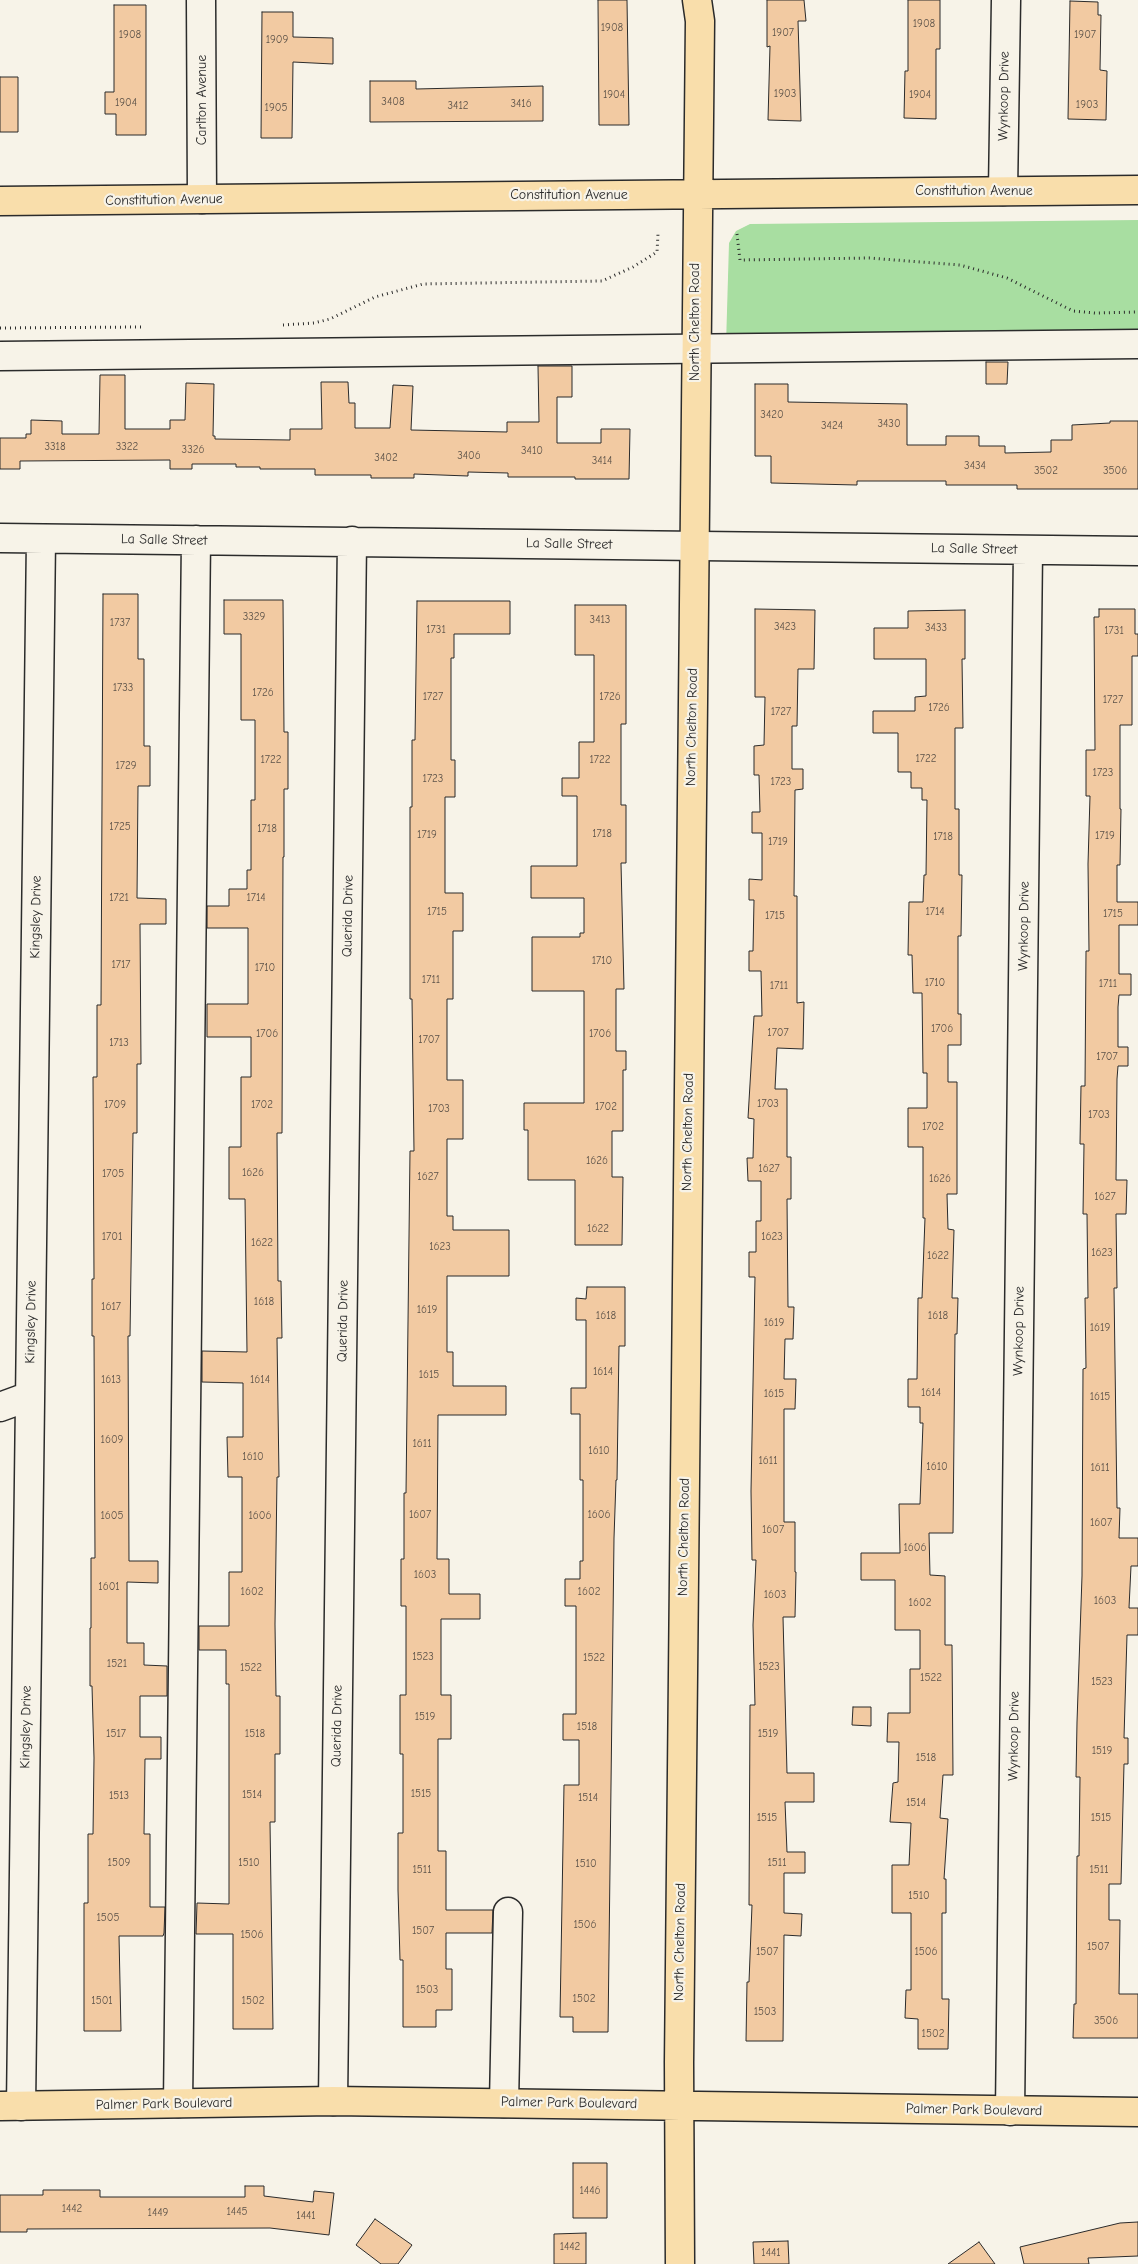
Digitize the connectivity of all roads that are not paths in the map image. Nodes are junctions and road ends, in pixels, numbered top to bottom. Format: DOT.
graph roads {
  1 [pos="201,0"];
  2 [pos="697,0"];
  3 [pos="1006,0"];
  4 [pos="1138,190"];
  5 [pos="1003,191"];
  6 [pos="697,194"];
  7 [pos="202,199"];
  8 [pos="0,201"];
  9 [pos="1138,344"];
  10 [pos="695,349"];
  11 [pos="0,356"];
  12 [pos="0,538"];
  13 [pos="41,538"];
  14 [pos="196,540"];
  15 [pos="352,541"];
  16 [pos="693,546"];
  17 [pos="1028,550"];
  18 [pos="1138,551"];
  19 [pos="30,1396"];
  20 [pos="0,1407"];
  21 [pos="508,1912"];
  22 [pos="333,2101"];
  23 [pos="178,2103"];
  24 [pos="504,2103"];
  25 [pos="678,2105"];
  26 [pos="11,2106"];
  27 [pos="1010,2111"];
  28 [pos="1138,2112"];
  29 [pos="680,2264"];
  1 -- 7 [label="street, Carlton Avenue"];
  2 -- 6 [label="main road, North Chelton Road"];
  3 -- 5 [label="street, Wynkoop Drive"];
  4 -- 5 [label="main road, Constitution Avenue"];
  5 -- 6 [label="main road, Constitution Avenue"];
  6 -- 7 [label="main road, Constitution Avenue"];
  6 -- 10 [label="main road, North Chelton Road"];
  7 -- 8 [label="main road, Constitution Avenue"];
  9 -- 10 [label="street"];
  10 -- 11 [label="street"];
  10 -- 16 [label="main road, North Chelton Road"];
  12 -- 13 [label="street, La Salle Street"];
  13 -- 14 [label="street, La Salle Street"];
  13 -- 19 [label="street, Kingsley Drive"];
  14 -- 15 [label="street, La Salle Street"];
  14 -- 23 [label="street"];
  15 -- 16 [label="street, La Salle Street"];
  15 -- 22 [label="street, Querida Drive"];
  16 -- 17 [label="street, La Salle Street"];
  16 -- 25 [label="main road, North Chelton Road"];
  17 -- 18 [label="street, La Salle Street"];
  17 -- 27 [label="street, Wynkoop Drive"];
  19 -- 20 [label="street"];
  19 -- 26 [label="street, Kingsley Drive"];
  21 -- 24 [label="street"];
  22 -- 23 [label="main road, Palmer Park Boulevard"];
  22 -- 24 [label="main road, Palmer Park Boulevard"];
  23 -- 26 [label="main road, Palmer Park Boulevard"];
  24 -- 25 [label="main road, Palmer Park Boulevard"];
  25 -- 27 [label="main road, Palmer Park Boulevard"];
  25 -- 29 [label="main road, North Chelton Road"];
  27 -- 28 [label="main road, Palmer Park Boulevard"];
}
